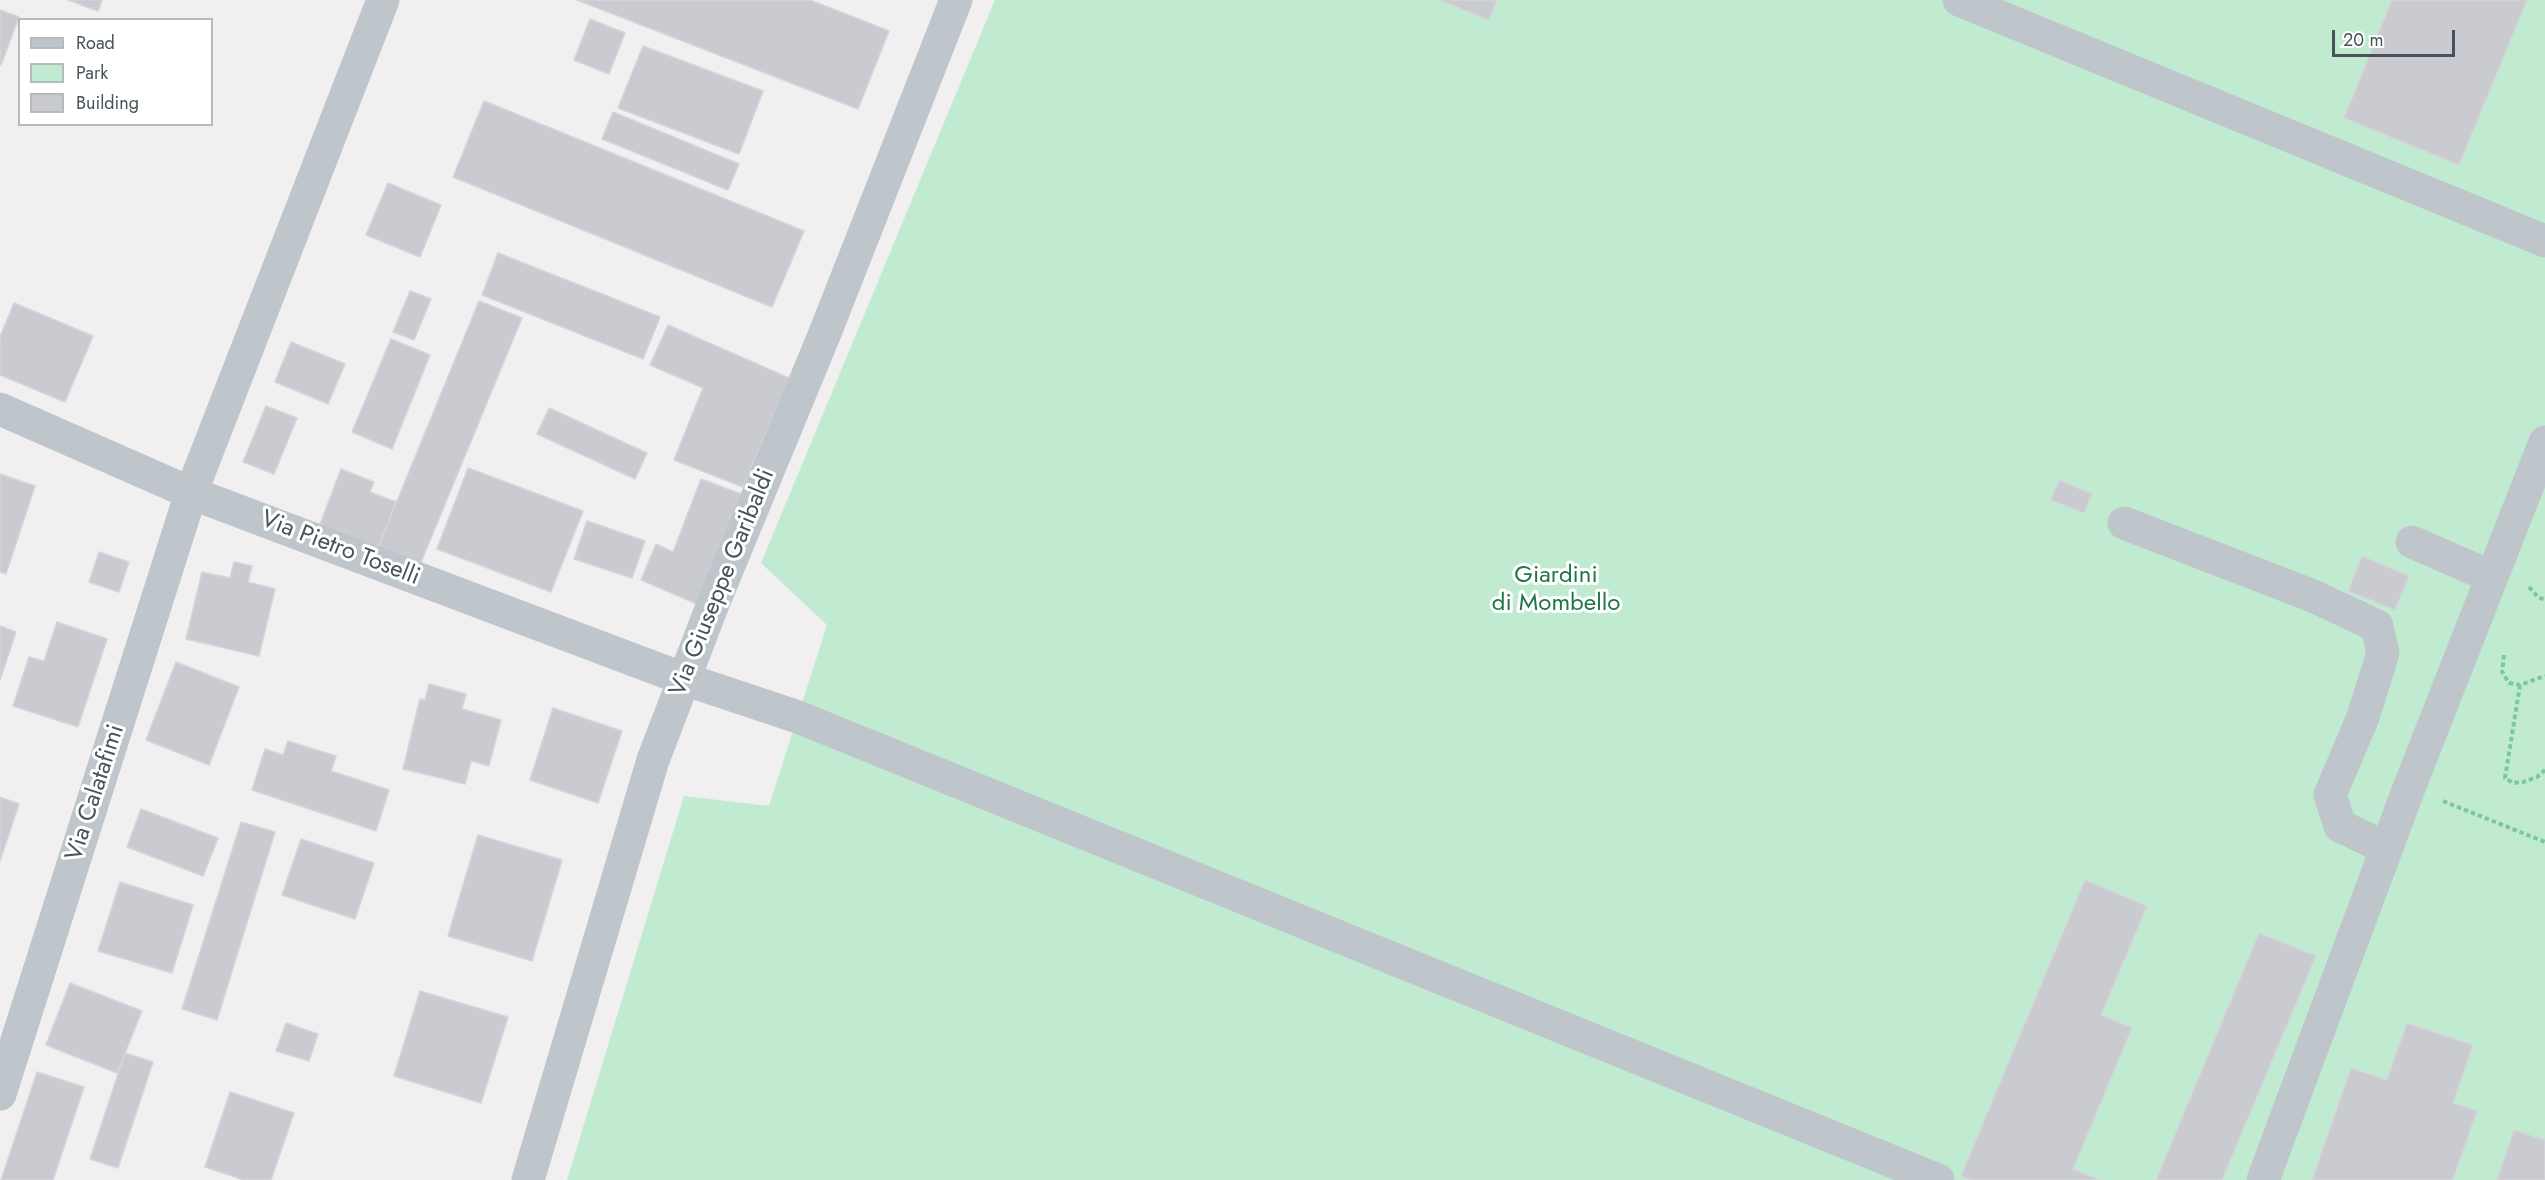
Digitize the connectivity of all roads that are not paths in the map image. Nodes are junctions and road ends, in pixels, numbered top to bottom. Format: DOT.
graph roads {
  1 [pos="383,0"];
  2 [pos="956,0"];
  3 [pos="1959,0"];
  4 [pos="2545,241"];
  5 [pos="0,409"];
  6 [pos="2545,442"];
  7 [pos="191,492"];
  8 [pos="2124,523"];
  9 [pos="2412,542"];
  10 [pos="2492,577"];
  11 [pos="684,679"];
  12 [pos="2386,848"];
  13 [pos="0,1094"];
  14 [pos="528,1180"];
  15 [pos="1938,1180"];
  16 [pos="2263,1180"];
  1 -- 7 [label="street, Via Calatafimi"];
  2 -- 11 [label="street, Via Giuseppe Garibaldi"];
  3 -- 4 [label="street"];
  5 -- 7 [label="street, Via Pietro Toselli"];
  6 -- 10 [label="street"];
  7 -- 11 [label="street, Via Pietro Toselli"];
  7 -- 13 [label="street, Via Calatafimi"];
  8 -- 12 [label="street"];
  9 -- 10 [label="street"];
  10 -- 12 [label="street"];
  11 -- 14 [label="street, Via Giuseppe Garibaldi"];
  11 -- 15 [label="street, Via Pietro Toselli"];
  12 -- 16 [label="street"];
}
